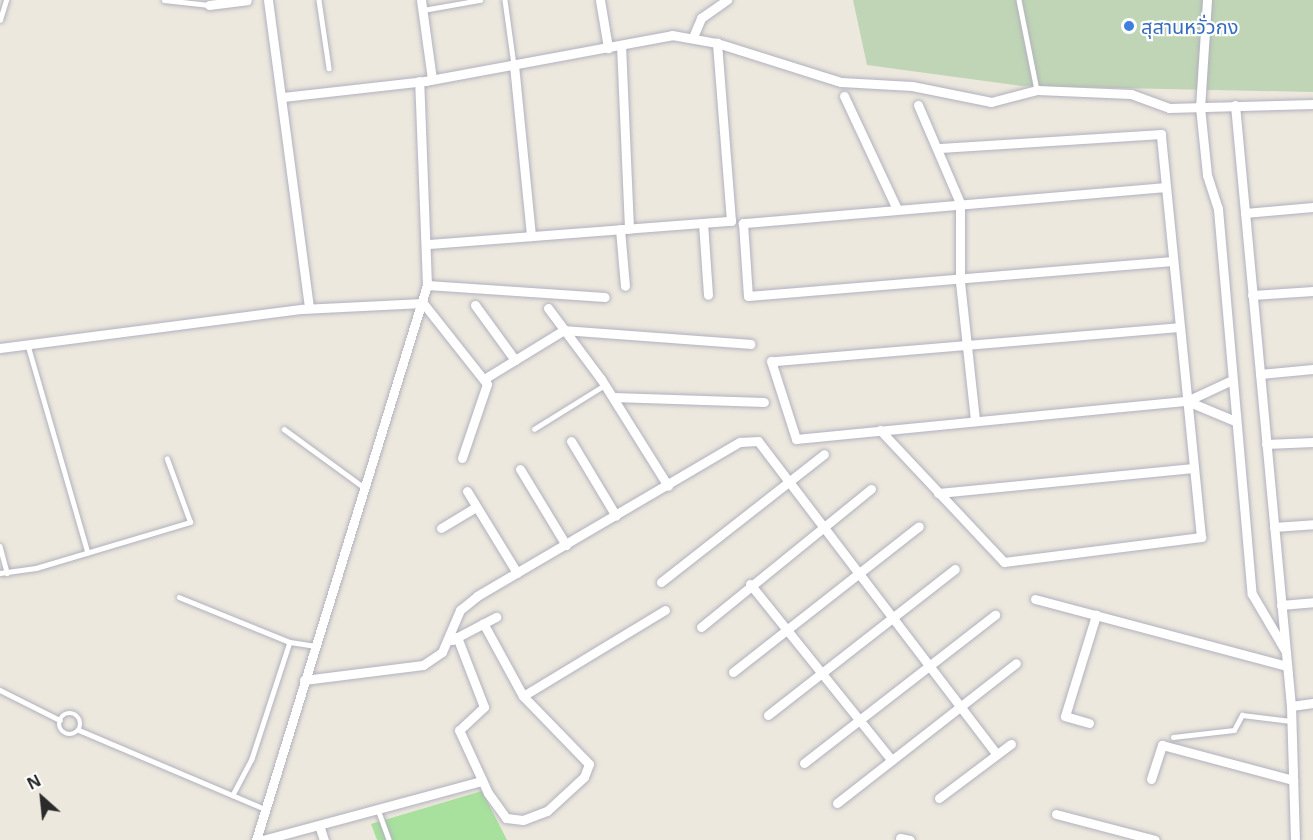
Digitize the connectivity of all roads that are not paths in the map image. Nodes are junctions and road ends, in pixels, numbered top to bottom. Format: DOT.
graph roads {
  1 [pos="6,0"];
  2 [pos="164,0"];
  3 [pos="247,0"];
  4 [pos="268,0"];
  5 [pos="319,0"];
  6 [pos="480,0"];
  7 [pos="505,0"];
  8 [pos="600,0"];
  9 [pos="727,0"];
  10 [pos="1019,0"];
  11 [pos="1207,0"];
  12 [pos="209,5"];
  13 [pos="422,5"];
  14 [pos="0,20"];
  15 [pos="693,37"];
  16 [pos="717,43"];
  17 [pos="621,45"];
  18 [pos="608,48"];
  19 [pos="514,65"];
  20 [pos="329,68"];
  21 [pos="432,79"];
  22 [pos="419,81"];
  23 [pos="1037,90"];
  24 [pos="844,96"];
  25 [pos="284,97"];
  26 [pos="1313,104"];
  27 [pos="918,105"];
  28 [pos="1235,105"];
  29 [pos="1200,107"];
  30 [pos="940,148"];
  31 [pos="1166,187"];
  32 [pos="960,203"];
  33 [pos="1313,207"];
  34 [pos="897,209"];
  35 [pos="1245,213"];
  36 [pos="703,223"];
  37 [pos="625,229"];
  38 [pos="531,236"];
  39 [pos="429,244"];
  40 [pos="1173,261"];
  41 [pos="960,282"];
  42 [pos="428,285"];
  43 [pos="625,286"];
  44 [pos="1313,291"];
  45 [pos="708,295"];
  46 [pos="1252,295"];
  47 [pos="605,297"];
  48 [pos="423,303"];
  49 [pos="475,305"];
  50 [pos="309,308"];
  51 [pos="548,308"];
  52 [pos="1180,327"];
  53 [pos="564,330"];
  54 [pos="967,342"];
  55 [pos="28,344"];
  56 [pos="750,344"];
  57 [pos="0,348"];
  58 [pos="515,360"];
  59 [pos="1313,369"];
  60 [pos="1260,374"];
  61 [pos="484,379"];
  62 [pos="1232,380"];
  63 [pos="605,385"];
  64 [pos="613,397"];
  65 [pos="1187,401"];
  66 [pos="764,402"];
  67 [pos="975,421"];
  68 [pos="1235,421"];
  69 [pos="284,429"];
  70 [pos="534,429"];
  71 [pos="880,430"];
  72 [pos="571,441"];
  73 [pos="1313,441"];
  74 [pos="1266,444"];
  75 [pos="824,454"];
  76 [pos="462,458"];
  77 [pos="167,459"];
  78 [pos="1194,468"];
  79 [pos="520,469"];
  80 [pos="789,483"];
  81 [pos="668,486"];
  82 [pos="365,488"];
  83 [pos="871,489"];
  84 [pos="467,491"];
  85 [pos="938,493"];
  86 [pos="476,507"];
  87 [pos="616,516"];
  88 [pos="1313,524"];
  89 [pos="826,526"];
  90 [pos="919,526"];
  91 [pos="1274,527"];
  92 [pos="441,528"];
  93 [pos="566,545"];
  94 [pos="0,546"];
  95 [pos="88,553"];
  96 [pos="955,569"];
  97 [pos="861,572"];
  98 [pos="0,573"];
  99 [pos="7,573"];
  100 [pos="517,573"];
  101 [pos="661,582"];
  102 [pos="750,584"];
  103 [pos="179,597"];
  104 [pos="1035,598"];
  105 [pos="1313,602"];
  106 [pos="1281,605"];
  107 [pos="665,610"];
  108 [pos="995,615"];
  109 [pos="1096,615"];
  110 [pos="496,617"];
  111 [pos="894,617"];
  112 [pos="483,624"];
  113 [pos="701,627"];
  114 [pos="787,630"];
  115 [pos="453,639"];
  116 [pos="290,642"];
  117 [pos="314,646"];
  118 [pos="1286,652"];
  119 [pos="1016,663"];
  120 [pos="930,665"];
  121 [pos="1287,666"];
  122 [pos="733,672"];
  123 [pos="822,673"];
  124 [pos="304,680"];
  125 [pos="0,690"];
  126 [pos="523,696"];
  127 [pos="1313,703"];
  128 [pos="960,706"];
  129 [pos="1291,706"];
  130 [pos="768,715"];
  131 [pos="858,719"];
  132 [pos="60,720"];
  133 [pos="1291,722"];
  134 [pos="1089,723"];
  135 [pos="79,730"];
  136 [pos="1173,737"];
  137 [pos="1011,744"];
  138 [pos="996,753"];
  139 [pos="890,758"];
  140 [pos="804,763"];
  141 [pos="1151,779"];
  142 [pos="1293,780"];
  143 [pos="482,781"];
  144 [pos="233,795"];
  145 [pos="939,798"];
  146 [pos="837,803"];
  147 [pos="265,809"];
  148 [pos="379,812"];
  149 [pos="1056,814"];
  150 [pos="320,828"];
  151 [pos="256,840"];
  152 [pos="263,840"];
  153 [pos="324,840"];
  154 [pos="389,840"];
  155 [pos="1155,840"];
  156 [pos="1295,840"];
  1 -- 14 [label="lane"];
  2 -- 12 [label="lane"];
  3 -- 12 [label="street"];
  4 -- 25 [label="street"];
  5 -- 20 [label="lane"];
  6 -- 13 [label="lane"];
  7 -- 19 [label="lane"];
  8 -- 18 [label="street"];
  9 -- 15 [label="street"];
  10 -- 23 [label="lane"];
  11 -- 29 [label="street"];
  13 -- 21 [label="street"];
  15 -- 16 [label="street"];
  15 -- 17 [label="street"];
  16 -- 23 [label="street"];
  16 -- 36 [label="street"];
  17 -- 18 [label="street"];
  17 -- 37 [label="street"];
  18 -- 19 [label="street"];
  19 -- 21 [label="street"];
  19 -- 38 [label="street"];
  21 -- 22 [label="street"];
  22 -- 25 [label="street"];
  22 -- 39 [label="street"];
  23 -- 29 [label="street"];
  24 -- 34 [label="street"];
  25 -- 50 [label="street"];
  26 -- 28 [label="street"];
  27 -- 30 [label="street"];
  28 -- 29 [label="street"];
  28 -- 35 [label="street"];
  29 -- 62 [label="street"];
  30 -- 31 [label="street"];
  30 -- 32 [label="street"];
  31 -- 32 [label="street"];
  31 -- 40 [label="street"];
  32 -- 34 [label="street"];
  32 -- 41 [label="street"];
  33 -- 35 [label="street"];
  34 -- 41 [label="street"];
  35 -- 46 [label="street"];
  36 -- 37 [label="street"];
  36 -- 45 [label="street"];
  37 -- 38 [label="street"];
  37 -- 43 [label="street"];
  38 -- 39 [label="street"];
  39 -- 42 [label="street"];
  40 -- 41 [label="street"];
  40 -- 52 [label="street"];
  41 -- 54 [label="street"];
  42 -- 47 [label="street"];
  42 -- 48 [label="street"];
  44 -- 46 [label="street"];
  46 -- 60 [label="street"];
  48 -- 50 [label="street"];
  48 -- 61 [label="street"];
  48 -- 82 [label="street"];
  49 -- 58 [label="street"];
  50 -- 55 [label="street"];
  51 -- 53 [label="street"];
  52 -- 54 [label="street"];
  52 -- 65 [label="street"];
  53 -- 56 [label="street"];
  53 -- 58 [label="street"];
  53 -- 63 [label="street"];
  54 -- 67 [label="street"];
  54 -- 71 [label="street"];
  55 -- 57 [label="street"];
  55 -- 95 [label="lane"];
  58 -- 61 [label="street"];
  59 -- 60 [label="street"];
  60 -- 74 [label="street"];
  61 -- 76 [label="street"];
  62 -- 65 [label="street"];
  62 -- 68 [label="street"];
  63 -- 64 [label="street"];
  63 -- 70 [label="lane"];
  64 -- 66 [label="street"];
  64 -- 81 [label="street"];
  65 -- 67 [label="street"];
  65 -- 68 [label="street"];
  65 -- 78 [label="street"];
  67 -- 71 [label="street"];
  68 -- 118 [label="street"];
  69 -- 82 [label="lane"];
  71 -- 85 [label="street"];
  72 -- 87 [label="street"];
  73 -- 74 [label="street"];
  74 -- 91 [label="street"];
  75 -- 80 [label="street"];
  77 -- 95 [label="lane"];
  78 -- 85 [label="street"];
  78 -- 85 [label="street"];
  79 -- 93 [label="street"];
  80 -- 81 [label="street"];
  80 -- 89 [label="street"];
  80 -- 101 [label="street"];
  81 -- 87 [label="street"];
  82 -- 117 [label="street"];
  83 -- 89 [label="street"];
  84 -- 86 [label="street"];
  86 -- 92 [label="street"];
  86 -- 100 [label="street"];
  87 -- 93 [label="street"];
  88 -- 91 [label="street"];
  89 -- 97 [label="street"];
  89 -- 102 [label="street"];
  90 -- 97 [label="street"];
  91 -- 106 [label="street"];
  93 -- 100 [label="street"];
  94 -- 99 [label="lane"];
  95 -- 99 [label="lane"];
  96 -- 111 [label="street"];
  97 -- 111 [label="street"];
  97 -- 114 [label="street"];
  98 -- 99 [label="lane"];
  100 -- 115 [label="street"];
  102 -- 113 [label="street"];
  102 -- 114 [label="street"];
  103 -- 116 [label="lane"];
  104 -- 109 [label="street"];
  105 -- 106 [label="street"];
  106 -- 118 [label="street"];
  107 -- 126 [label="street"];
  108 -- 120 [label="street"];
  109 -- 121 [label="street"];
  109 -- 134 [label="street"];
  110 -- 112 [label="street"];
  111 -- 120 [label="street"];
  111 -- 123 [label="street"];
  112 -- 115 [label="street"];
  112 -- 126 [label="street"];
  114 -- 122 [label="street"];
  114 -- 123 [label="street"];
  115 -- 124 [label="street"];
  115 -- 143 [label="street"];
  116 -- 117 [label="lane"];
  116 -- 144 [label="lane"];
  117 -- 124 [label="street"];
  118 -- 121 [label="street"];
  119 -- 128 [label="street"];
  120 -- 128 [label="street"];
  120 -- 131 [label="street"];
  121 -- 129 [label="street"];
  123 -- 130 [label="street"];
  123 -- 131 [label="street"];
  124 -- 147 [label="street"];
  125 -- 132 [label="lane"];
  126 -- 143 [label="street"];
  127 -- 129 [label="street"];
  128 -- 138 [label="street"];
  128 -- 139 [label="street"];
  129 -- 133 [label="street"];
  131 -- 139 [label="street"];
  131 -- 140 [label="street"];
  132 -- 135 [label="lane"];
  132 -- 135 [label="lane"];
  133 -- 136 [label="lane"];
  133 -- 142 [label="street"];
  135 -- 144 [label="lane"];
  137 -- 138 [label="street"];
  138 -- 145 [label="street"];
  139 -- 146 [label="street"];
  141 -- 142 [label="street"];
  142 -- 156 [label="street"];
  143 -- 148 [label="street"];
  144 -- 147 [label="lane"];
  147 -- 151 [label="street"];
  148 -- 150 [label="street"];
  148 -- 154 [label="lane"];
  149 -- 155 [label="street"];
  150 -- 152 [label="street"];
  150 -- 153 [label="street"];
}
